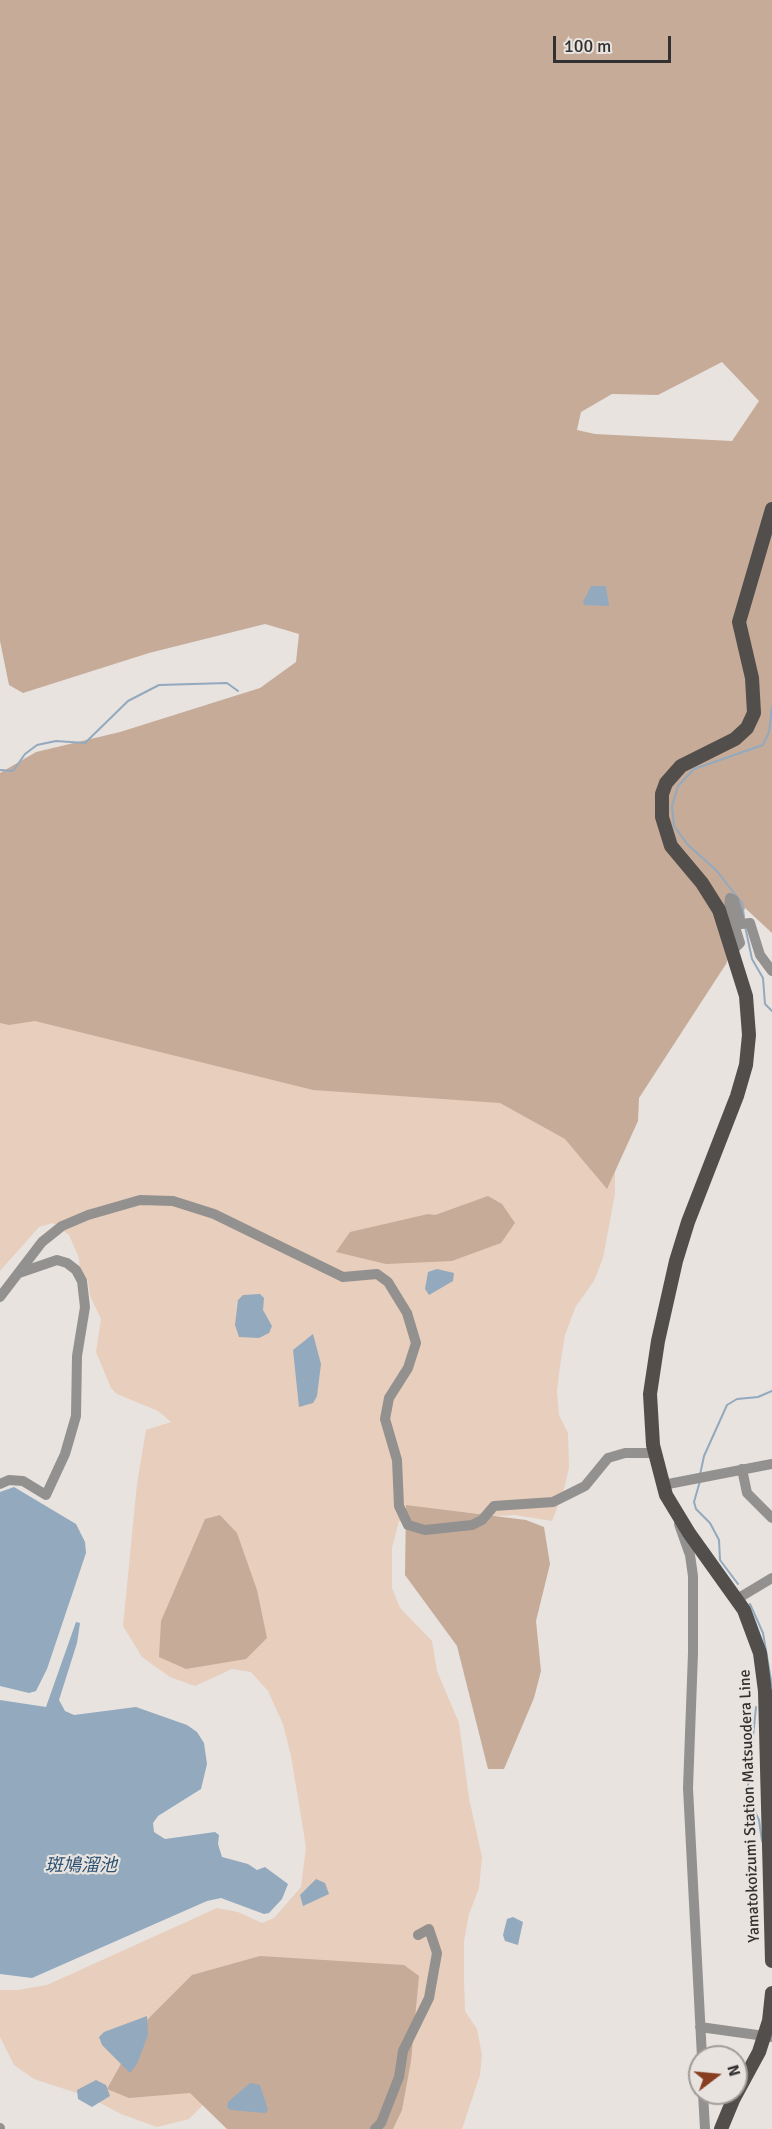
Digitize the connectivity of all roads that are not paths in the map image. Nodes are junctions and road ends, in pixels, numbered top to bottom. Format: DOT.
graph roads {
  1 [pos="772,509"];
  2 [pos="732,951"];
  3 [pos="772,971"];
  4 [pos="19,1273"];
  5 [pos="0,1297"];
  6 [pos="654,1453"];
  7 [pos="772,1464"];
  8 [pos="742,1469"];
  9 [pos="0,1484"];
  10 [pos="663,1485"];
  11 [pos="674,1509"];
  12 [pos="772,1518"];
  13 [pos="772,1578"];
  14 [pos="737,1599"];
  15 [pos="418,1935"];
  16 [pos="772,1961"];
  17 [pos="772,1993"];
  18 [pos="700,2027"];
  19 [pos="768,2037"];
  20 [pos="701,2045"];
  21 [pos="704,2105"];
  22 [pos="375,2129"];
  23 [pos="705,2129"];
  24 [pos="721,2129"];
  1 -- 2 [label="main road, Yamatokoizumi Station Matsuodera Line"];
  2 -- 3 [label="street"];
  2 -- 6 [label="main road, Yamatokoizumi Station Matsuodera Line"];
  4 -- 5 [label="street"];
  4 -- 6 [label="street"];
  4 -- 9 [label="street"];
  6 -- 10 [label="main road, Yamatokoizumi Station Matsuodera Line"];
  7 -- 8 [label="street"];
  8 -- 10 [label="street"];
  8 -- 12 [label="street"];
  10 -- 11 [label="main road, Yamatokoizumi Station Matsuodera Line"];
  11 -- 14 [label="main road, Yamatokoizumi Station Matsuodera Line"];
  11 -- 18 [label="street"];
  13 -- 14 [label="street"];
  14 -- 16 [label="main road, Yamatokoizumi Station Matsuodera Line"];
  15 -- 22 [label="street"];
  17 -- 19 [label="main road"];
  18 -- 19 [label="street"];
  18 -- 20 [label="street"];
  19 -- 24 [label="main road"];
  21 -- 23 [label="street"];
}
